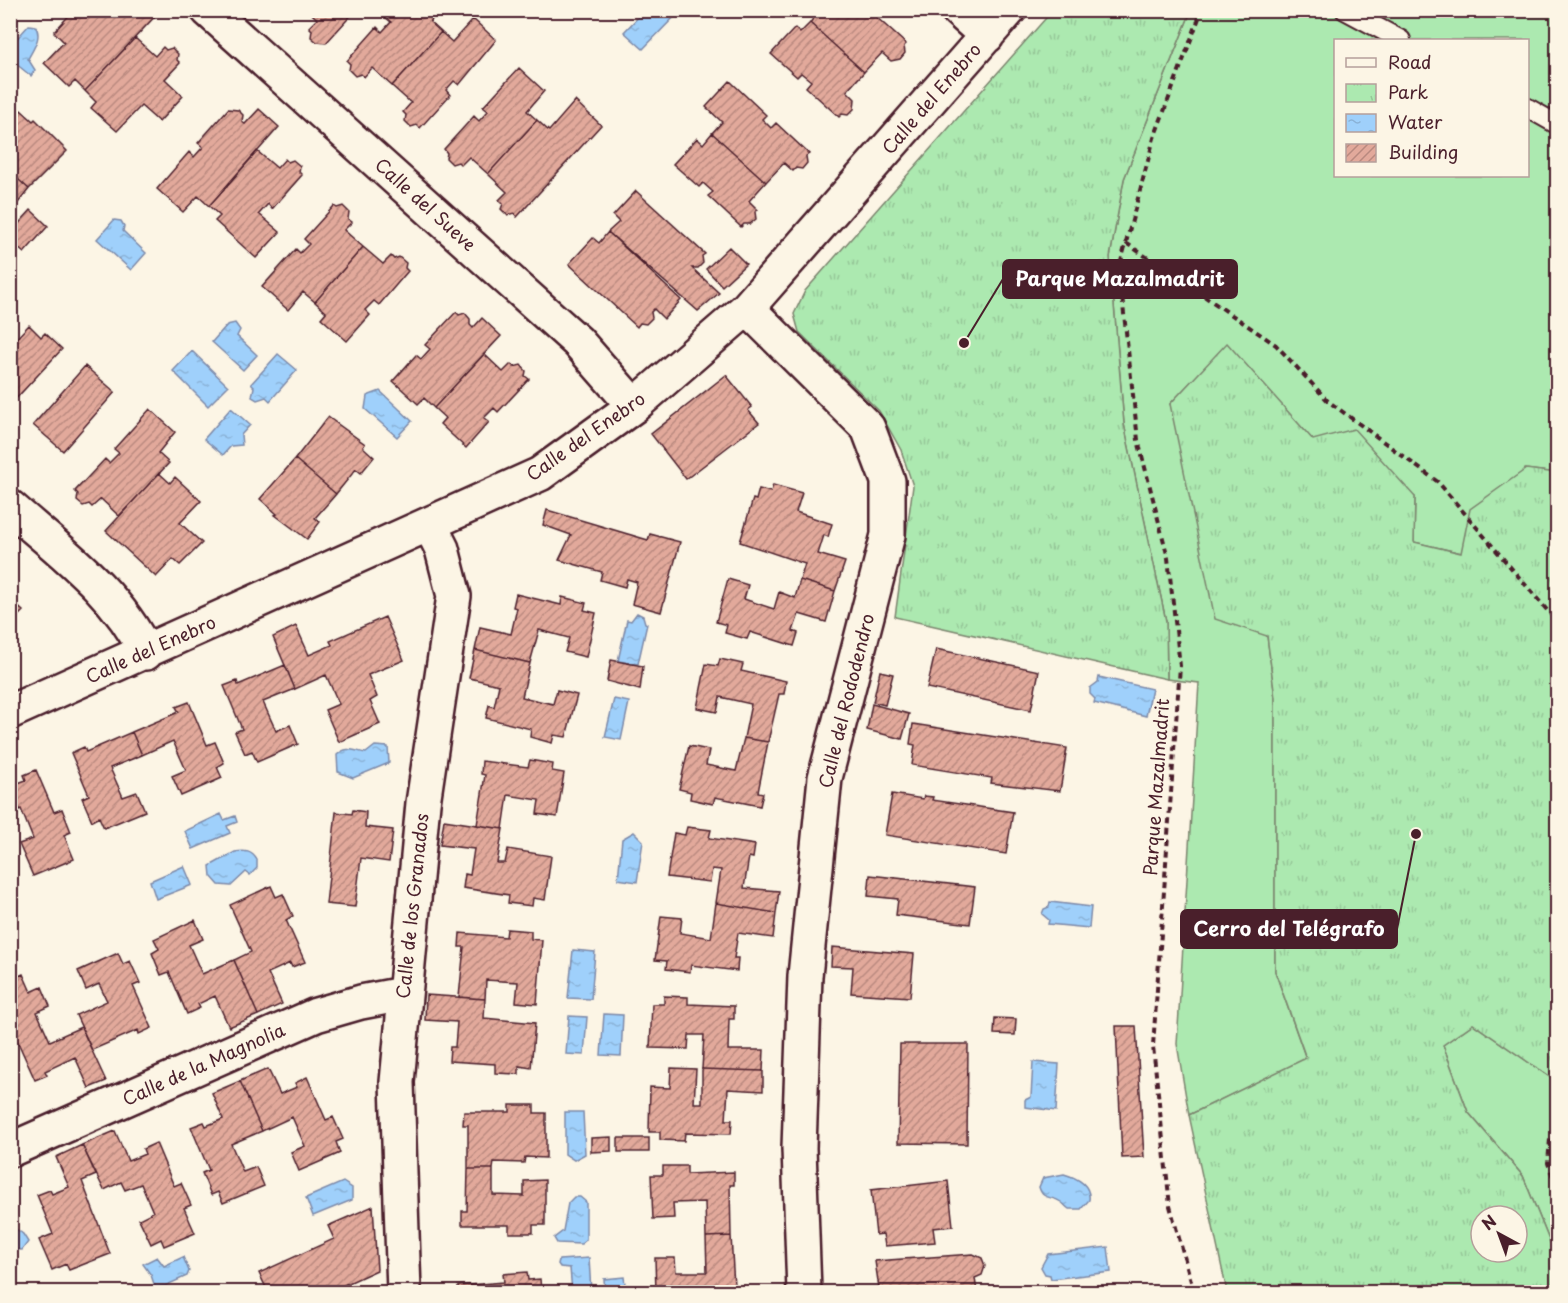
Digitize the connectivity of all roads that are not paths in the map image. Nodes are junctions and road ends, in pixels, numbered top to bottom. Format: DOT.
graph roads {
  1 [pos="208,10"];
  2 [pos="958,10"];
  3 [pos="1009,10"];
  4 [pos="1346,10"];
  5 [pos="987,36"];
  6 [pos="1399,39"];
  7 [pos="1529,109"];
  8 [pos="1557,125"];
  9 [pos="747,308"];
  10 [pos="634,406"];
  11 [pos="10,507"];
  12 [pos="430,525"];
  13 [pos="146,653"];
  14 [pos="10,712"];
  15 [pos="403,994"];
  16 [pos="10,1150"];
  17 [pos="404,1293"];
  18 [pos="804,1293"];
  1 -- 10 [label="street, Calle del Sueve"];
  2 -- 5 [label="street"];
  3 -- 5 [label="street, Calle del Enebro"];
  4 -- 6 [label="lane"];
  5 -- 9 [label="street, Calle del Enebro"];
  7 -- 8 [label="lane"];
  9 -- 10 [label="street, Calle del Enebro"];
  9 -- 18 [label="street, Calle del Rododendro"];
  10 -- 12 [label="street, Calle del Enebro"];
  11 -- 13 [label="street"];
  12 -- 13 [label="street, Calle del Enebro"];
  12 -- 15 [label="street, Calle de los Granados"];
  13 -- 14 [label="street, Calle del Enebro"];
  15 -- 16 [label="street, Calle de la Magnolia"];
  15 -- 17 [label="street, Calle de los Granados"];
}
